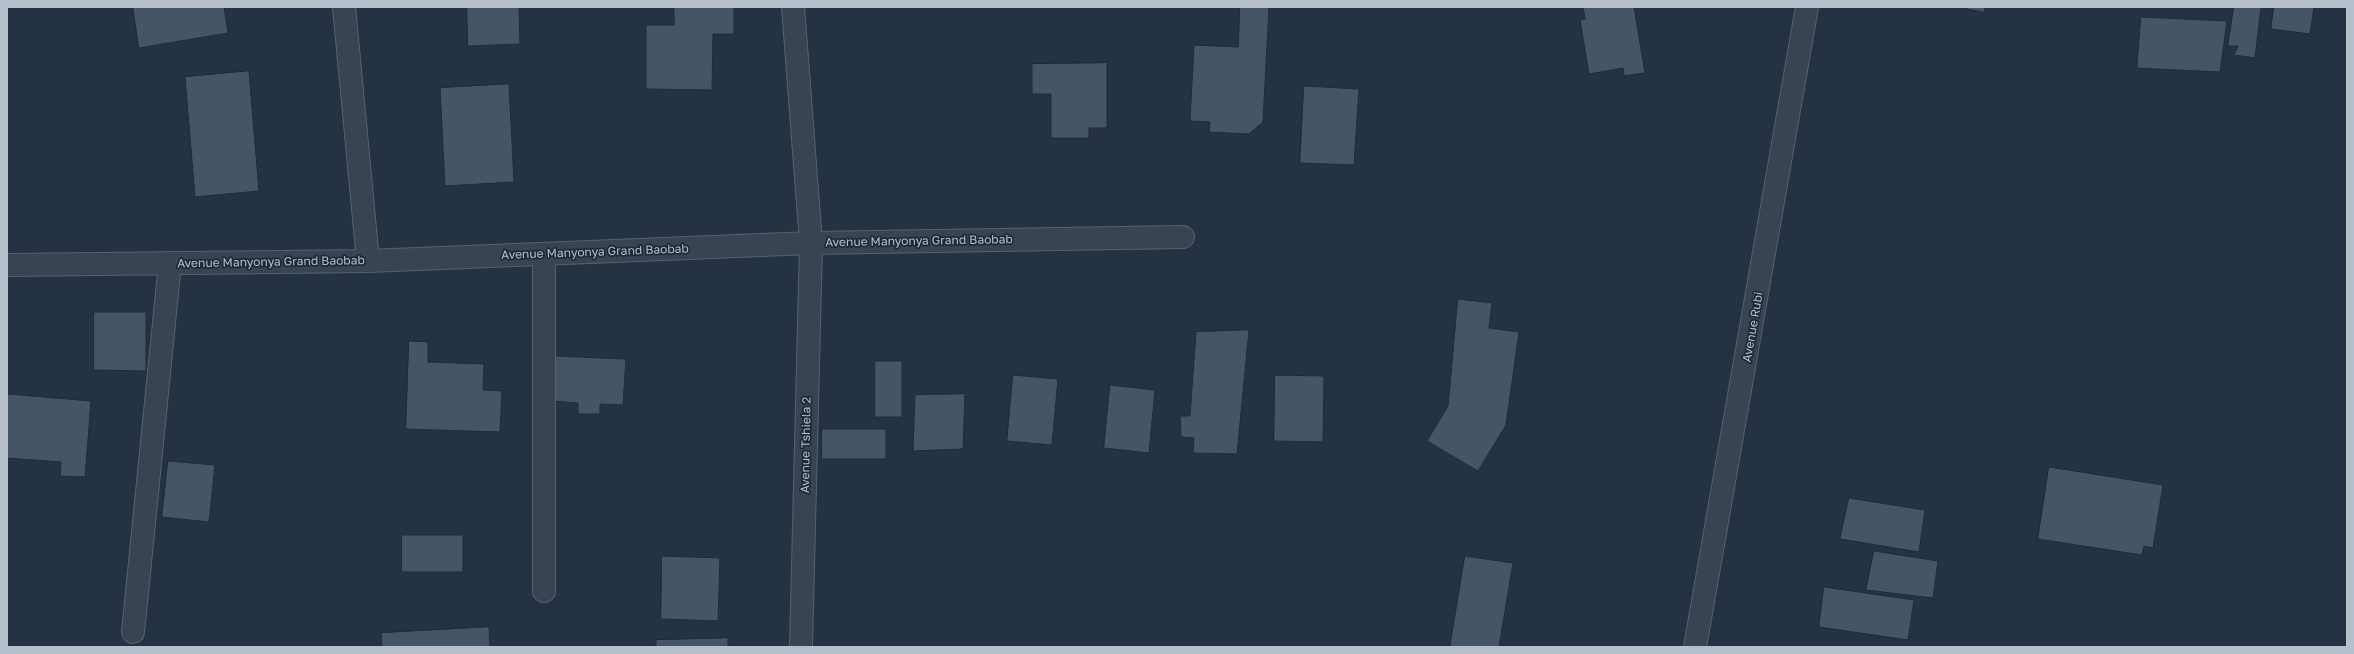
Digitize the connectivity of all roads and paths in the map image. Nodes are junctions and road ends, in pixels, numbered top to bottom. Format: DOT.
graph roads {
  1 [pos="344,7"];
  2 [pos="793,7"];
  3 [pos="1807,7"];
  4 [pos="1183,237"];
  5 [pos="811,243"];
  6 [pos="544,254"];
  7 [pos="368,261"];
  8 [pos="170,263"];
  9 [pos="7,265"];
  10 [pos="544,591"];
  11 [pos="133,632"];
  12 [pos="801,647"];
  13 [pos="1695,647"];
  1 -- 7 [label="street"];
  2 -- 5 [label="street, Avenue Tshiela 2"];
  3 -- 13 [label="street, Avenue Rubi"];
  4 -- 5 [label="street, Avenue Manyonya Grand Baobab"];
  5 -- 6 [label="street, Avenue Manyonya Grand Baobab"];
  5 -- 12 [label="street, Avenue Tshiela 2"];
  6 -- 7 [label="street, Avenue Manyonya Grand Baobab"];
  6 -- 10 [label="street"];
  7 -- 8 [label="street, Avenue Manyonya Grand Baobab"];
  8 -- 9 [label="street, Avenue Manyonya Grand Baobab"];
  8 -- 11 [label="street"];
}
